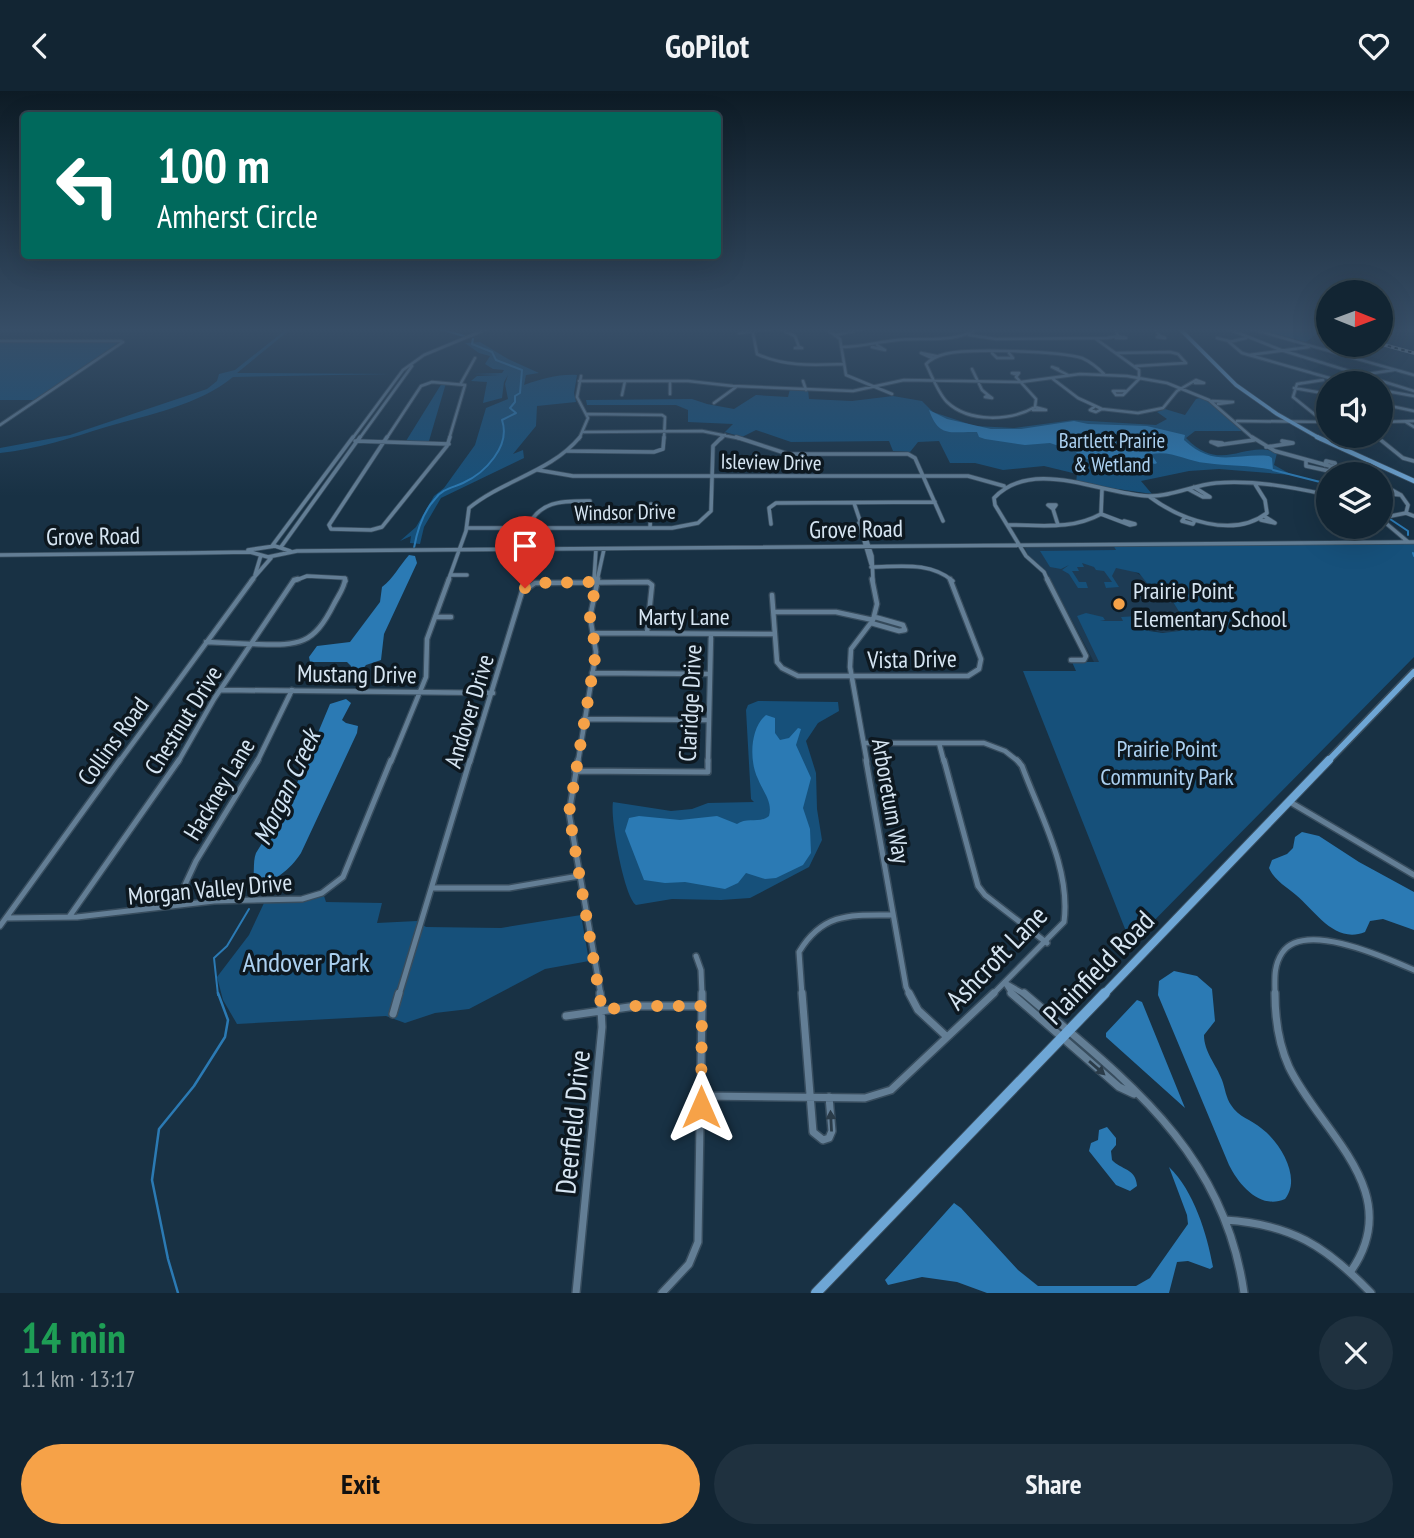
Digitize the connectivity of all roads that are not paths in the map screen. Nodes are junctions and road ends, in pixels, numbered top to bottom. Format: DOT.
graph roads {
  1 [pos="62,384"];
  2 [pos="395,384"];
  3 [pos="397,384"];
  4 [pos="425,384"];
  5 [pos="462,384"];
  6 [pos="579,384"];
  7 [pos="624,384"];
  8 [pos="670,384"];
  9 [pos="715,384"];
  10 [pos="746,384"];
  11 [pos="804,384"];
  12 [pos="868,384"];
  13 [pos="884,384"];
  14 [pos="938,384"];
  15 [pos="979,384"];
  16 [pos="1023,384"];
  17 [pos="1060,384"];
  18 [pos="1132,384"];
  19 [pos="1167,384"];
  20 [pos="1192,384"];
  21 [pos="1237,384"];
  22 [pos="1298,384"];
  23 [pos="736,386"];
  24 [pos="745,387"];
  25 [pos="875,387"];
  26 [pos="1393,387"];
  27 [pos="1182,388"];
  28 [pos="1294,388"];
  29 [pos="806,390"];
  30 [pos="1125,391"];
  31 [pos="1316,392"];
  32 [pos="1393,392"];
  33 [pos="670,394"];
  34 [pos="892,394"];
  35 [pos="1413,394"];
  36 [pos="622,395"];
  37 [pos="988,395"];
  38 [pos="1211,401"];
  39 [pos="714,403"];
  40 [pos="1217,404"];
  41 [pos="1393,407"];
  42 [pos="1414,411"];
  43 [pos="587,414"];
  44 [pos="1316,415"];
  45 [pos="1236,421"];
  46 [pos="1405,421"];
  47 [pos="1414,421"];
  48 [pos="1294,422"];
  49 [pos="1316,422"];
  50 [pos="1393,422"];
  51 [pos="0,423"];
  52 [pos="1414,427"];
  53 [pos="665,431"];
  54 [pos="584,432"];
  55 [pos="725,434"];
  56 [pos="1255,440"];
  57 [pos="1285,442"];
  58 [pos="352,443"];
  59 [pos="383,443"];
  60 [pos="1222,443"];
  61 [pos="449,444"];
  62 [pos="1265,447"];
  63 [pos="1392,448"];
  64 [pos="567,451"];
  65 [pos="1306,461"];
  66 [pos="1411,461"];
  67 [pos="1316,463"];
  68 [pos="1316,469"];
  69 [pos="537,470"];
  70 [pos="711,476"];
  71 [pos="923,476"];
  72 [pos="1414,480"];
  73 [pos="1254,483"];
  74 [pos="1003,486"];
  75 [pos="1194,487"];
  76 [pos="1102,489"];
  77 [pos="1187,489"];
  78 [pos="1393,491"];
  79 [pos="1316,493"];
  80 [pos="1393,494"];
  81 [pos="1401,495"];
  82 [pos="1149,496"];
  83 [pos="590,501"];
  84 [pos="934,502"];
  85 [pos="854,503"];
  86 [pos="651,504"];
  87 [pos="1053,509"];
  88 [pos="1406,513"];
  89 [pos="1101,514"];
  90 [pos="1393,516"];
  91 [pos="1414,516"];
  92 [pos="859,518"];
  93 [pos="943,521"];
  94 [pos="1124,521"];
  95 [pos="771,524"];
  96 [pos="1009,525"];
  97 [pos="1058,525"];
  98 [pos="1393,526"];
  99 [pos="467,528"];
  100 [pos="527,528"];
  101 [pos="650,528"];
  102 [pos="1411,542"];
  103 [pos="1020,544"];
  104 [pos="272,546"];
  105 [pos="864,546"];
  106 [pos="870,546"];
  107 [pos="265,548"];
  108 [pos="282,548"];
  109 [pos="596,549"];
  110 [pos="604,549"];
  111 [pos="459,550"];
  112 [pos="297,551"];
  113 [pos="187,553"];
  114 [pos="0,555"];
  115 [pos="261,555"];
  116 [pos="276,555"];
  117 [pos="871,566"];
  118 [pos="450,575"];
  119 [pos="467,575"];
  120 [pos="255,576"];
  121 [pos="596,582"];
  122 [pos="772,596"];
  123 [pos="774,612"];
  124 [pos="435,617"];
  125 [pos="451,617"];
  126 [pos="873,620"];
  127 [pos="593,633"];
  128 [pos="647,633"];
  129 [pos="711,634"];
  130 [pos="775,634"];
  131 [pos="206,642"];
  132 [pos="252,643"];
  133 [pos="1071,660"];
  134 [pos="592,673"];
  135 [pos="710,674"];
  136 [pos="1413,676"];
  137 [pos="852,677"];
  138 [pos="220,690"];
  139 [pos="292,690"];
  140 [pos="421,692"];
  141 [pos="493,693"];
  142 [pos="584,719"];
  143 [pos="709,720"];
  144 [pos="864,743"];
  145 [pos="939,743"];
  146 [pos="575,771"];
  147 [pos="1290,801"];
  148 [pos="1414,875"];
  149 [pos="579,876"];
  150 [pos="432,888"];
  151 [pos="176,905"];
  152 [pos="893,915"];
  153 [pos="6,918"];
  154 [pos="68,918"];
  155 [pos="0,926"];
  156 [pos="1046,943"];
  157 [pos="696,956"];
  158 [pos="1414,970"];
  159 [pos="1005,982"];
  160 [pos="702,1006"];
  161 [pos="602,1010"];
  162 [pos="393,1014"];
  163 [pos="566,1016"];
  164 [pos="1065,1034"];
  165 [pos="946,1037"];
  166 [pos="701,1096"];
  167 [pos="809,1097"];
  168 [pos="829,1097"];
  169 [pos="1225,1220"];
  170 [pos="1351,1271"];
  171 [pos="576,1293"];
  172 [pos="662,1293"];
  173 [pos="816,1293"];
  174 [pos="1244,1293"];
  175 [pos="1371,1293"];
  1 -- 51 [label="street"];
  2 -- 58 [label="street"];
  3 -- 58 [label="street"];
  4 -- 59 [label="street"];
  5 -- 61 [label="street"];
  6 -- 43 [label="street"];
  7 -- 36 [label="street"];
  8 -- 33 [label="street"];
  9 -- 23 [label="street"];
  10 -- 24 [label="street"];
  11 -- 29 [label="street"];
  12 -- 25 [label="street"];
  13 -- 25 [label="street"];
  14 -- 16 [label="street"];
  15 -- 37 [label="street"];
  17 -- 27 [label="street"];
  18 -- 30 [label="street"];
  19 -- 27 [label="street"];
  20 -- 27 [label="street"];
  21 -- 48 [label="main road"];
  22 -- 28 [label="street"];
  23 -- 24 [label="street"];
  23 -- 39 [label="street"];
  24 -- 29 [label="street"];
  25 -- 29 [label="street"];
  25 -- 34 [label="street"];
  26 -- 35 [label="street"];
  27 -- 38 [label="street"];
  28 -- 31 [label="street"];
  28 -- 44 [label="street"];
  32 -- 35 [label="street"];
  38 -- 40 [label="street"];
  38 -- 40 [label="street"];
  40 -- 45 [label="street"];
  41 -- 42 [label="street"];
  43 -- 53 [label="street"];
  43 -- 54 [label="street"];
  45 -- 48 [label="street"];
  45 -- 56 [label="street"];
  46 -- 47 [label="street"];
  46 -- 50 [label="street"];
  46 -- 52 [label="street"];
  48 -- 49 [label="street"];
  48 -- 72 [label="main road"];
  53 -- 54 [label="street"];
  53 -- 55 [label="street"];
  53 -- 64 [label="street"];
  54 -- 64 [label="street, Morgan Valley Drive"];
  55 -- 70 [label="street, Windsor Drive"];
  55 -- 71 [label="street"];
  56 -- 60 [label="street"];
  56 -- 62 [label="street"];
  57 -- 62 [label="street"];
  58 -- 59 [label="street"];
  58 -- 104 [label="street"];
  58 -- 108 [label="street"];
  59 -- 61 [label="street"];
  59 -- 61 [label="street"];
  62 -- 65 [label="street"];
  63 -- 66 [label="street"];
  64 -- 69 [label="street, Morgan Valley Drive"];
  65 -- 67 [label="street"];
  65 -- 68 [label="street"];
  69 -- 70 [label="street, Isleview Drive"];
  69 -- 99 [label="street, Morgan Valley Drive"];
  70 -- 71 [label="street, Isleview Drive"];
  70 -- 101 [label="street, Windsor Drive"];
  71 -- 74 [label="street, Isleview Drive"];
  71 -- 84 [label="street"];
  73 -- 75 [label="street"];
  73 -- 79 [label="street"];
  73 -- 82 [label="street"];
  74 -- 76 [label="street"];
  74 -- 96 [label="street"];
  75 -- 77 [label="street"];
  75 -- 77 [label="street"];
  76 -- 82 [label="street"];
  76 -- 89 [label="street"];
  77 -- 82 [label="street"];
  78 -- 81 [label="street"];
  80 -- 81 [label="street"];
  81 -- 88 [label="street"];
  83 -- 100 [label="street"];
  84 -- 85 [label="street"];
  84 -- 93 [label="street"];
  85 -- 92 [label="street"];
  85 -- 95 [label="street"];
  86 -- 101 [label="street"];
  87 -- 97 [label="street"];
  88 -- 90 [label="street"];
  88 -- 91 [label="street"];
  89 -- 94 [label="street"];
  89 -- 97 [label="street"];
  92 -- 105 [label="street"];
  92 -- 106 [label="street"];
  96 -- 97 [label="street"];
  96 -- 103 [label="street"];
  98 -- 102 [label="street"];
  99 -- 100 [label="street, Windsor Drive"];
  99 -- 111 [label="street, Morgan Valley Drive"];
  100 -- 101 [label="street, Windsor Drive"];
  102 -- 103 [label="street, Grove Road"];
  103 -- 106 [label="street, Grove Road"];
  103 -- 133 [label="street"];
  104 -- 107 [label="street, Grove Road"];
  104 -- 108 [label="street, Grove Road"];
  105 -- 106 [label="street, Grove Road"];
  105 -- 110 [label="street, Grove Road"];
  105 -- 117 [label="street"];
  106 -- 117 [label="street"];
  107 -- 113 [label="street, Grove Road"];
  107 -- 115 [label="street"];
  108 -- 112 [label="street, Grove Road"];
  108 -- 116 [label="street, Collins Road"];
  109 -- 110 [label="street, Grove Road"];
  109 -- 111 [label="street, Grove Road"];
  109 -- 121 [label="street"];
  110 -- 121 [label="street"];
  111 -- 112 [label="street, Grove Road"];
  111 -- 118 [label="street, Morgan Valley Drive"];
  112 -- 116 [label="street, Grove Road"];
  113 -- 114 [label="street, Grove Road"];
  113 -- 115 [label="street, Grove Road"];
  115 -- 116 [label="street, Grove Road"];
  115 -- 120 [label="street, Collins Road"];
  116 -- 120 [label="street, Collins Road"];
  117 -- 126 [label="street"];
  117 -- 137 [label="street, Vista Drive"];
  118 -- 119 [label="street"];
  118 -- 124 [label="street, Morgan Valley Drive"];
  120 -- 131 [label="street, Collins Road"];
  121 -- 127 [label="street, Deerfield Drive"];
  121 -- 128 [label="street, Andover Drive"];
  121 -- 141 [label="street, Andover Drive"];
  122 -- 123 [label="street, Vista Drive"];
  123 -- 126 [label="street"];
  123 -- 130 [label="street, Vista Drive"];
  124 -- 125 [label="street"];
  124 -- 140 [label="street, Morgan Valley Drive"];
  126 -- 126 [label="street"];
  126 -- 137 [label="street, Arboretum Way"];
  127 -- 128 [label="street, Marty Lane"];
  127 -- 134 [label="street, Deerfield Drive"];
  128 -- 129 [label="street, Marty Lane"];
  129 -- 130 [label="street, Marty Lane"];
  129 -- 135 [label="street, Claridge Drive"];
  130 -- 137 [label="street, Vista Drive"];
  131 -- 132 [label="street"];
  131 -- 153 [label="street, Collins Road"];
  132 -- 132 [label="street, Chestnut Drive"];
  132 -- 138 [label="street, Chestnut Drive"];
  134 -- 135 [label="street"];
  134 -- 142 [label="street, Deerfield Drive"];
  135 -- 143 [label="street, Claridge Drive"];
  136 -- 147 [label="main road, Plainfield Road"];
  137 -- 144 [label="street, Arboretum Way"];
  138 -- 139 [label="street, Mustang Drive"];
  138 -- 154 [label="street, Chestnut Drive"];
  139 -- 140 [label="street, Mustang Drive"];
  139 -- 151 [label="street, Hackney Lane"];
  140 -- 141 [label="street, Mustang Drive"];
  140 -- 151 [label="street, Morgan Valley Drive"];
  141 -- 150 [label="street, Andover Drive"];
  142 -- 143 [label="street"];
  142 -- 146 [label="street, Deerfield Drive"];
  143 -- 146 [label="street, Claridge Drive"];
  144 -- 145 [label="street, Ashcroft Lane"];
  144 -- 152 [label="street, Arboretum Way"];
  145 -- 156 [label="street"];
  145 -- 156 [label="street, Ashcroft Lane"];
  146 -- 149 [label="street, Deerfield Drive"];
  147 -- 148 [label="street"];
  147 -- 164 [label="main road, Plainfield Road"];
  149 -- 150 [label="street"];
  149 -- 161 [label="street, Deerfield Drive"];
  150 -- 162 [label="street, Andover Drive"];
  151 -- 154 [label="street, Morgan Valley Drive"];
  152 -- 165 [label="street, Arboretum Way"];
  152 -- 167 [label="street"];
  153 -- 154 [label="street, Morgan Valley Drive"];
  153 -- 155 [label="street, Collins Road"];
  156 -- 159 [label="street, Ashcroft Lane"];
  157 -- 160 [label="street"];
  158 -- 170 [label="street"];
  159 -- 164 [label="street"];
  159 -- 165 [label="street, Ashcroft Lane"];
  160 -- 161 [label="street"];
  160 -- 166 [label="street"];
  161 -- 163 [label="street"];
  161 -- 171 [label="street, Deerfield Drive"];
  164 -- 169 [label="street"];
  164 -- 173 [label="main road, Plainfield Road"];
  165 -- 168 [label="street, Ashcroft Lane"];
  166 -- 167 [label="street, Ashcroft Lane"];
  166 -- 172 [label="street"];
  167 -- 168 [label="street, Ashcroft Lane"];
  167 -- 168 [label="street, one-way"];
  169 -- 170 [label="street"];
  169 -- 174 [label="street"];
  170 -- 175 [label="street"];
}
